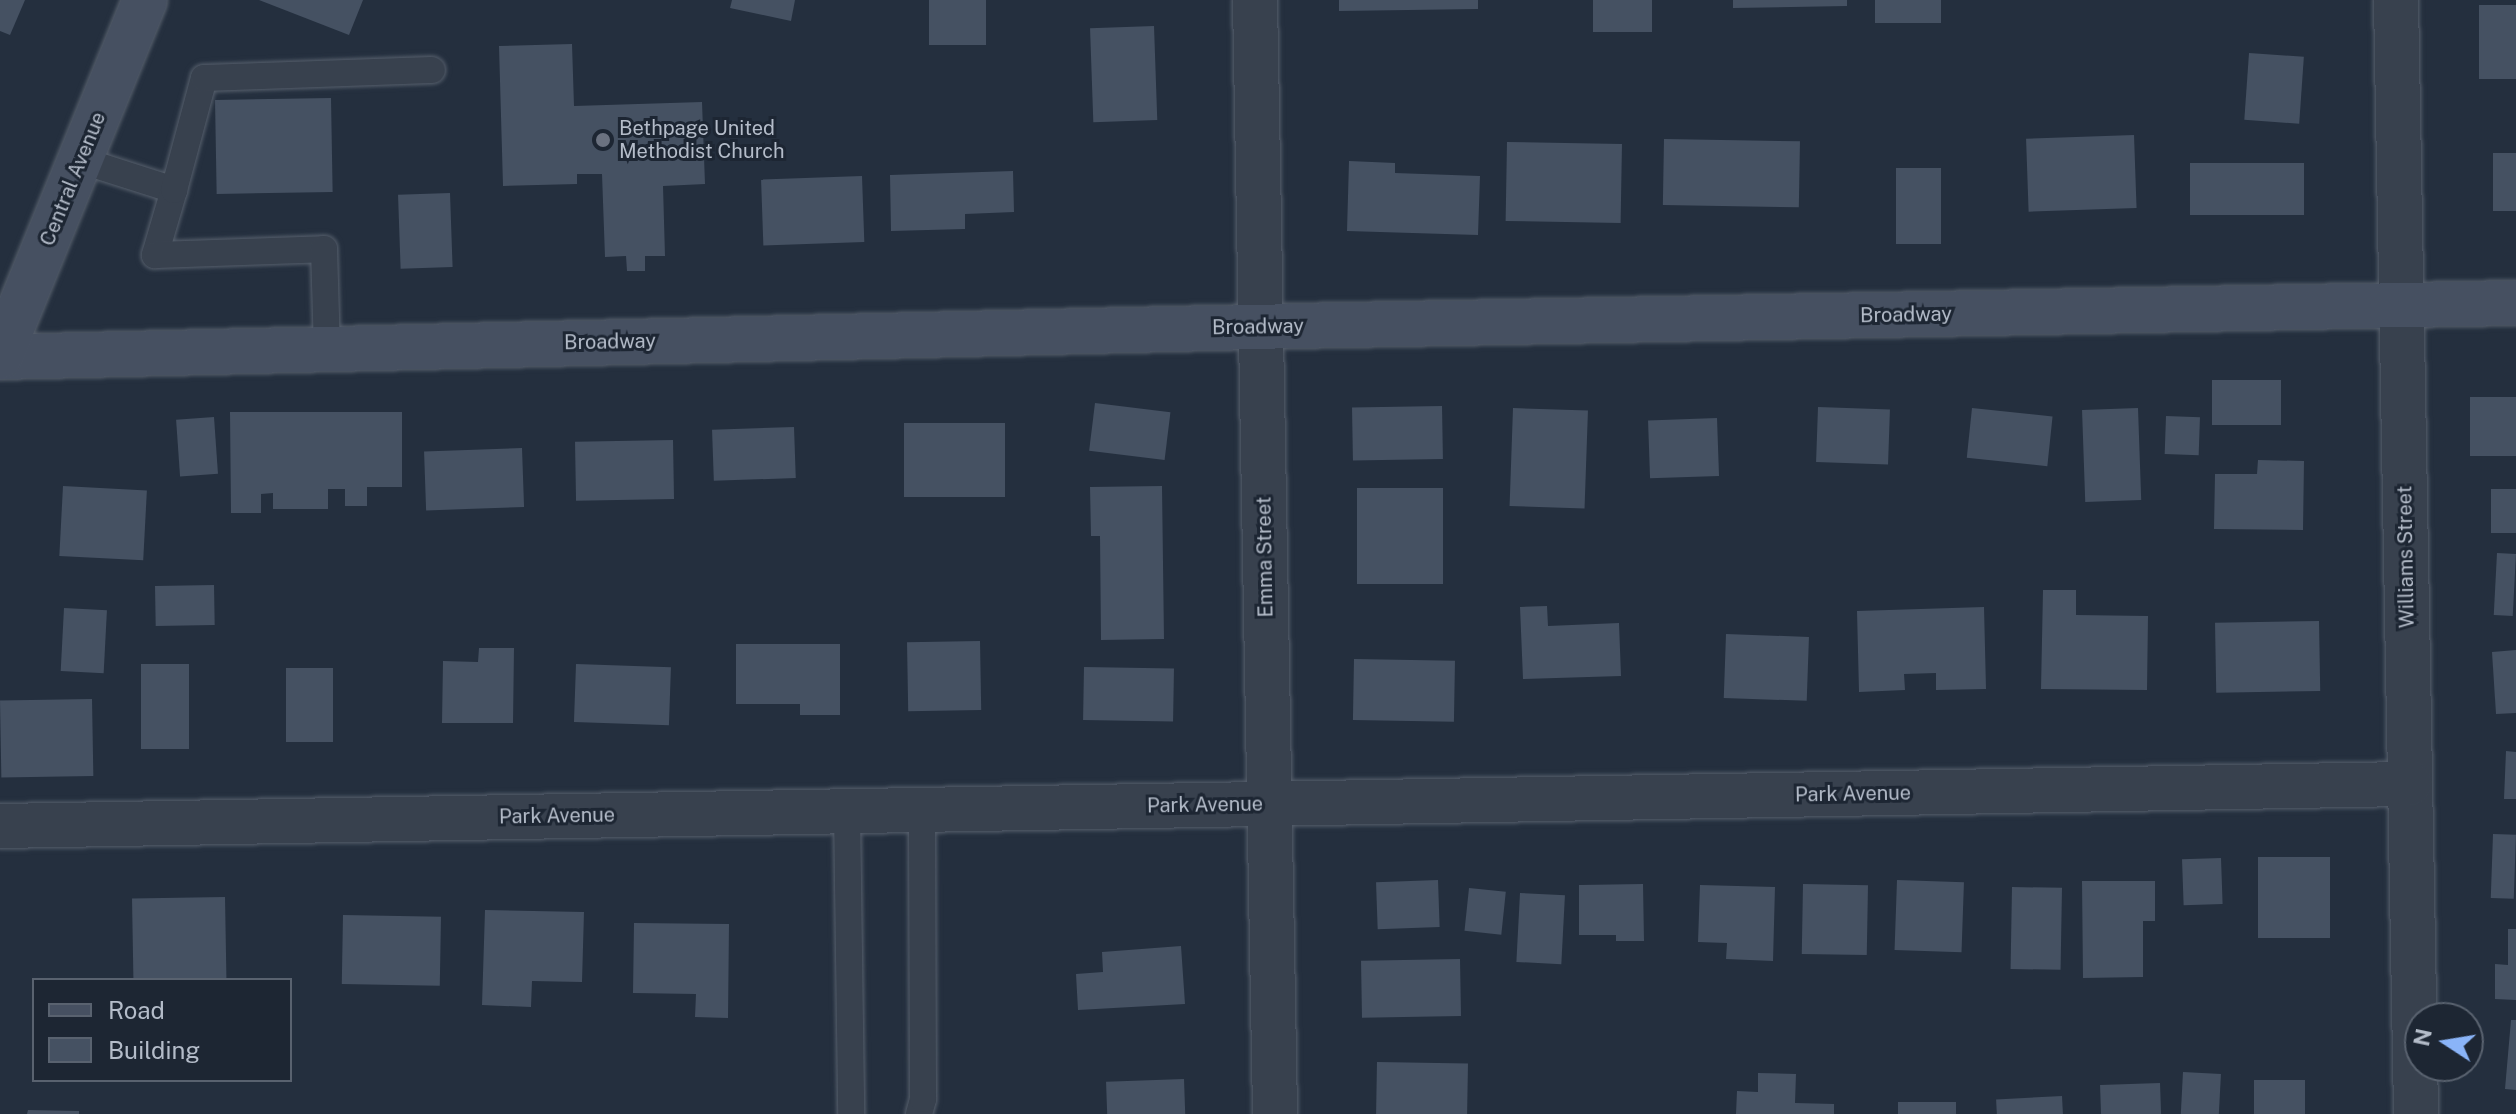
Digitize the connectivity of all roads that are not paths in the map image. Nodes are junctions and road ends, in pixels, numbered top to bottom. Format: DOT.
graph roads {
  1 [pos="145,0"];
  2 [pos="1255,0"];
  3 [pos="2396,0"];
  4 [pos="432,70"];
  5 [pos="80,160"];
  6 [pos="174,190"];
  7 [pos="2516,303"];
  8 [pos="2402,305"];
  9 [pos="1261,327"];
  10 [pos="327,348"];
  11 [pos="0,357"];
  12 [pos="2410,784"];
  13 [pos="1270,804"];
  14 [pos="922,810"];
  15 [pos="847,811"];
  16 [pos="0,826"];
  17 [pos="851,1114"];
  18 [pos="919,1114"];
  19 [pos="1275,1114"];
  20 [pos="2416,1114"];
  1 -- 5 [label="main road, Central Avenue"];
  2 -- 9 [label="street, Emma Street"];
  3 -- 8 [label="street, Williams Street"];
  4 -- 6 [label="lane"];
  5 -- 6 [label="lane"];
  5 -- 11 [label="main road, Central Avenue"];
  6 -- 10 [label="lane"];
  7 -- 8 [label="main road, Broadway"];
  8 -- 9 [label="main road, Broadway"];
  8 -- 12 [label="street, Williams Street"];
  9 -- 10 [label="main road, Broadway"];
  9 -- 13 [label="street, Emma Street"];
  10 -- 11 [label="main road, Broadway"];
  12 -- 13 [label="street, Park Avenue"];
  12 -- 20 [label="street, Williams Street"];
  13 -- 14 [label="street, Park Avenue"];
  13 -- 19 [label="street, Emma Street"];
  14 -- 15 [label="street, Park Avenue"];
  14 -- 18 [label="lane"];
  15 -- 16 [label="street, Park Avenue"];
  15 -- 17 [label="lane"];
}
